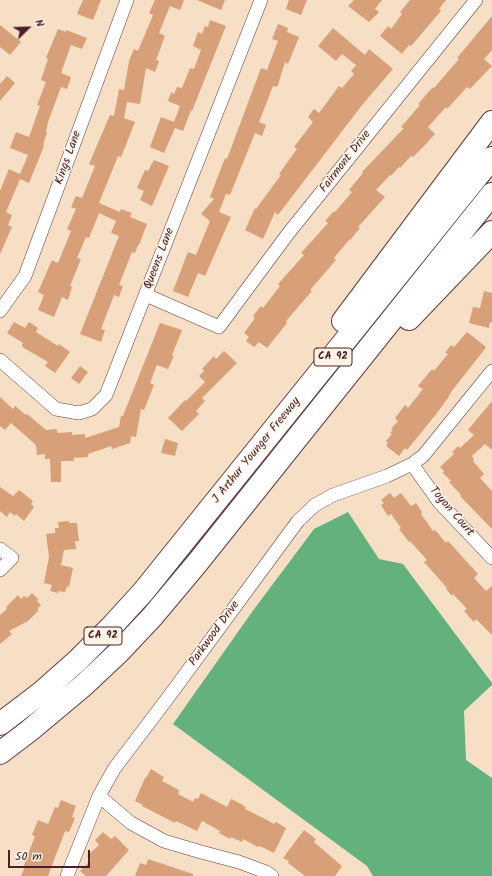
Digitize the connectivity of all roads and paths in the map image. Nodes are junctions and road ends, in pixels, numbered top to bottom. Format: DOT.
graph roads {
  1 [pos="127,0"];
  2 [pos="261,0"];
  3 [pos="476,0"];
  4 [pos="492,122"];
  5 [pos="492,158"];
  6 [pos="492,194"];
  7 [pos="492,232"];
  8 [pos="146,295"];
  9 [pos="0,311"];
  10 [pos="0,360"];
  11 [pos="492,371"];
  12 [pos="317,413"];
  13 [pos="412,464"];
  14 [pos="0,549"];
  15 [pos="173,556"];
  16 [pos="492,558"];
  17 [pos="0,570"];
  18 [pos="84,685"];
  19 [pos="23,707"];
  20 [pos="0,720"];
  21 [pos="0,724"];
  22 [pos="0,753"];
  23 [pos="0,767"];
  24 [pos="100,796"];
  25 [pos="67,876"];
  26 [pos="272,876"];
  1 -- 9 [label="street, Kings Lane"];
  2 -- 8 [label="street, Queens Lane"];
  3 -- 8 [label="street, Fairmont Drive"];
  4 -- 15 [label="highway"];
  5 -- 15 [label="highway, J Arthur Younger Freeway / CA 92"];
  6 -- 12 [label="highway, J Arthur Younger Freeway / CA 92"];
  7 -- 12 [label="highway"];
  8 -- 10 [label="street, Queens Lane"];
  11 -- 13 [label="street, Parkwood Drive"];
  12 -- 18 [label="highway, J Arthur Younger Freeway / CA 92"];
  13 -- 16 [label="street, Toyon Court"];
  13 -- 24 [label="street, Parkwood Drive"];
  14 -- 17 [label="street"];
  15 -- 19 [label="highway, J Arthur Younger Freeway / CA 92"];
  18 -- 22 [label="highway, J Arthur Younger Freeway / CA 92"];
  18 -- 23 [label="highway"];
  19 -- 20 [label="highway"];
  19 -- 21 [label="highway, J Arthur Younger Freeway / CA 92"];
  24 -- 25 [label="street, Parkwood Drive"];
  24 -- 26 [label="street"];
}
